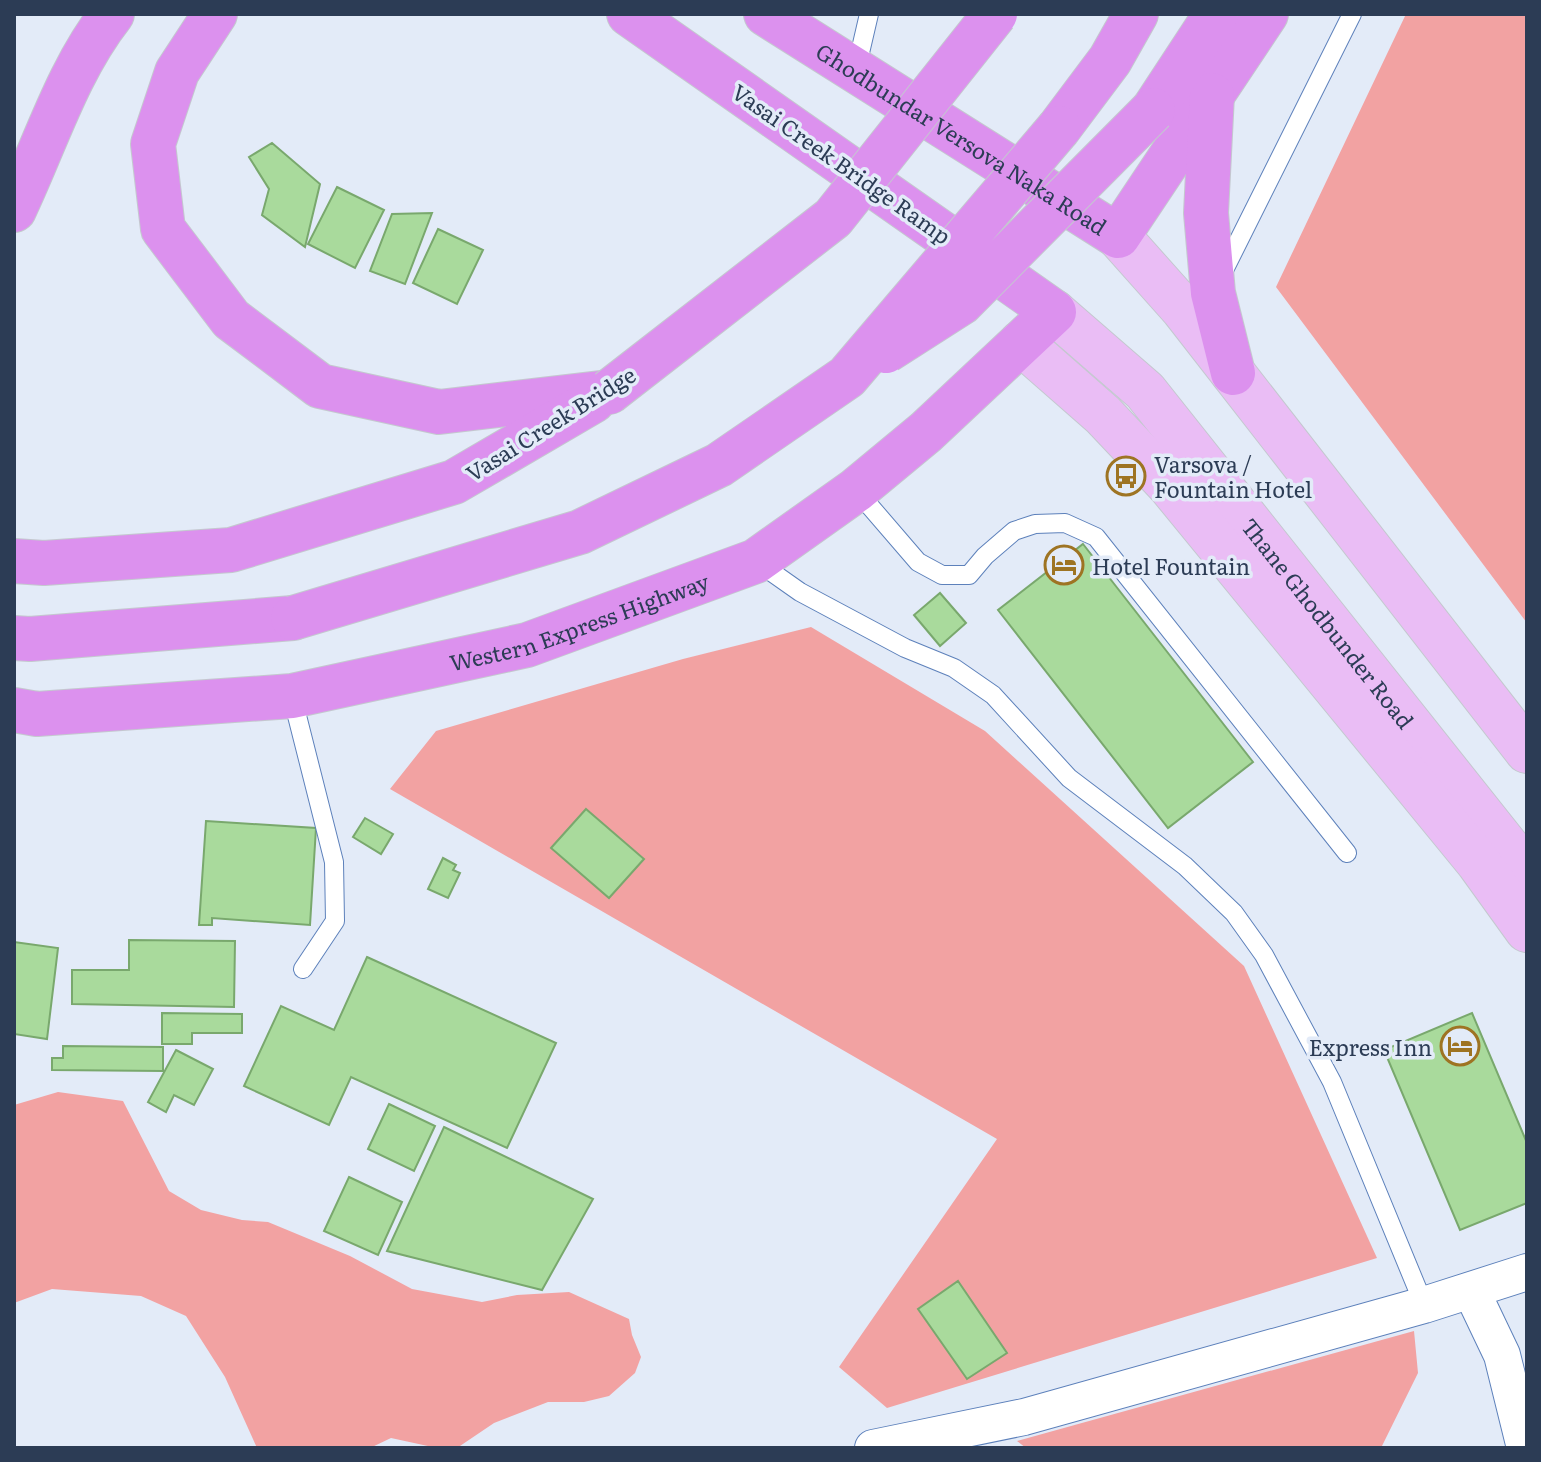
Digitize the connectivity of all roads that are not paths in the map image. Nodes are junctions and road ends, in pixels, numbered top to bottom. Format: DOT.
graph roads {
  1 [pos="112,14"];
  2 [pos="215,14"];
  3 [pos="629,14"];
  4 [pos="766,14"];
  5 [pos="869,14"];
  6 [pos="995,14"];
  7 [pos="1136,14"];
  8 [pos="1216,14"];
  9 [pos="1266,14"];
  10 [pos="1352,14"];
  11 [pos="856,70"];
  12 [pos="1212,95"];
  13 [pos="14,210"];
  14 [pos="1118,236"];
  15 [pos="1213,293"];
  16 [pos="1054,312"];
  17 [pos="1021,343"];
  18 [pos="1233,373"];
  19 [pos="847,377"];
  20 [pos="609,392"];
  21 [pos="856,490"];
  22 [pos="14,561"];
  23 [pos="756,561"];
  24 [pos="14,638"];
  25 [pos="292,696"];
  26 [pos="14,710"];
  27 [pos="1527,751"];
  28 [pos="1347,853"];
  29 [pos="1527,872"];
  30 [pos="1527,930"];
  31 [pos="303,969"];
  32 [pos="1527,1272"];
  33 [pos="1471,1290"];
  34 [pos="1424,1305"];
  35 [pos="873,1448"];
  36 [pos="1525,1448"];
  1 -- 13 [label="highway"];
  2 -- 20 [label="highway"];
  3 -- 16 [label="highway, Vasai Creek Bridge Ramp"];
  4 -- 11 [label="highway, Ghodbundar Versova Naka Road"];
  5 -- 11 [label="lane"];
  6 -- 20 [label="highway, Vasai Creek Bridge, bridge"];
  7 -- 19 [label="highway, bridge"];
  8 -- 19 [label="highway, bridge"];
  9 -- 12 [label="highway"];
  10 -- 15 [label="lane"];
  11 -- 14 [label="highway, Ghodbundar Versova Naka Road"];
  12 -- 14 [label="highway"];
  12 -- 15 [label="highway"];
  14 -- 18 [label="main road"];
  15 -- 18 [label="highway"];
  16 -- 17 [label="highway, Western Express Highway"];
  16 -- 29 [label="main road, Thane Ghodbunder Road"];
  17 -- 21 [label="highway, Western Express Highway"];
  17 -- 30 [label="main road"];
  18 -- 27 [label="main road"];
  19 -- 24 [label="highway, bridge"];
  20 -- 22 [label="highway, Vasai Creek Bridge"];
  21 -- 23 [label="highway, Western Express Highway"];
  21 -- 28 [label="lane"];
  23 -- 25 [label="highway, Western Express Highway"];
  23 -- 34 [label="lane"];
  25 -- 26 [label="highway, Western Express Highway"];
  25 -- 31 [label="lane"];
  32 -- 33 [label="street"];
  33 -- 34 [label="street"];
  33 -- 36 [label="street"];
  34 -- 35 [label="street"];
}
